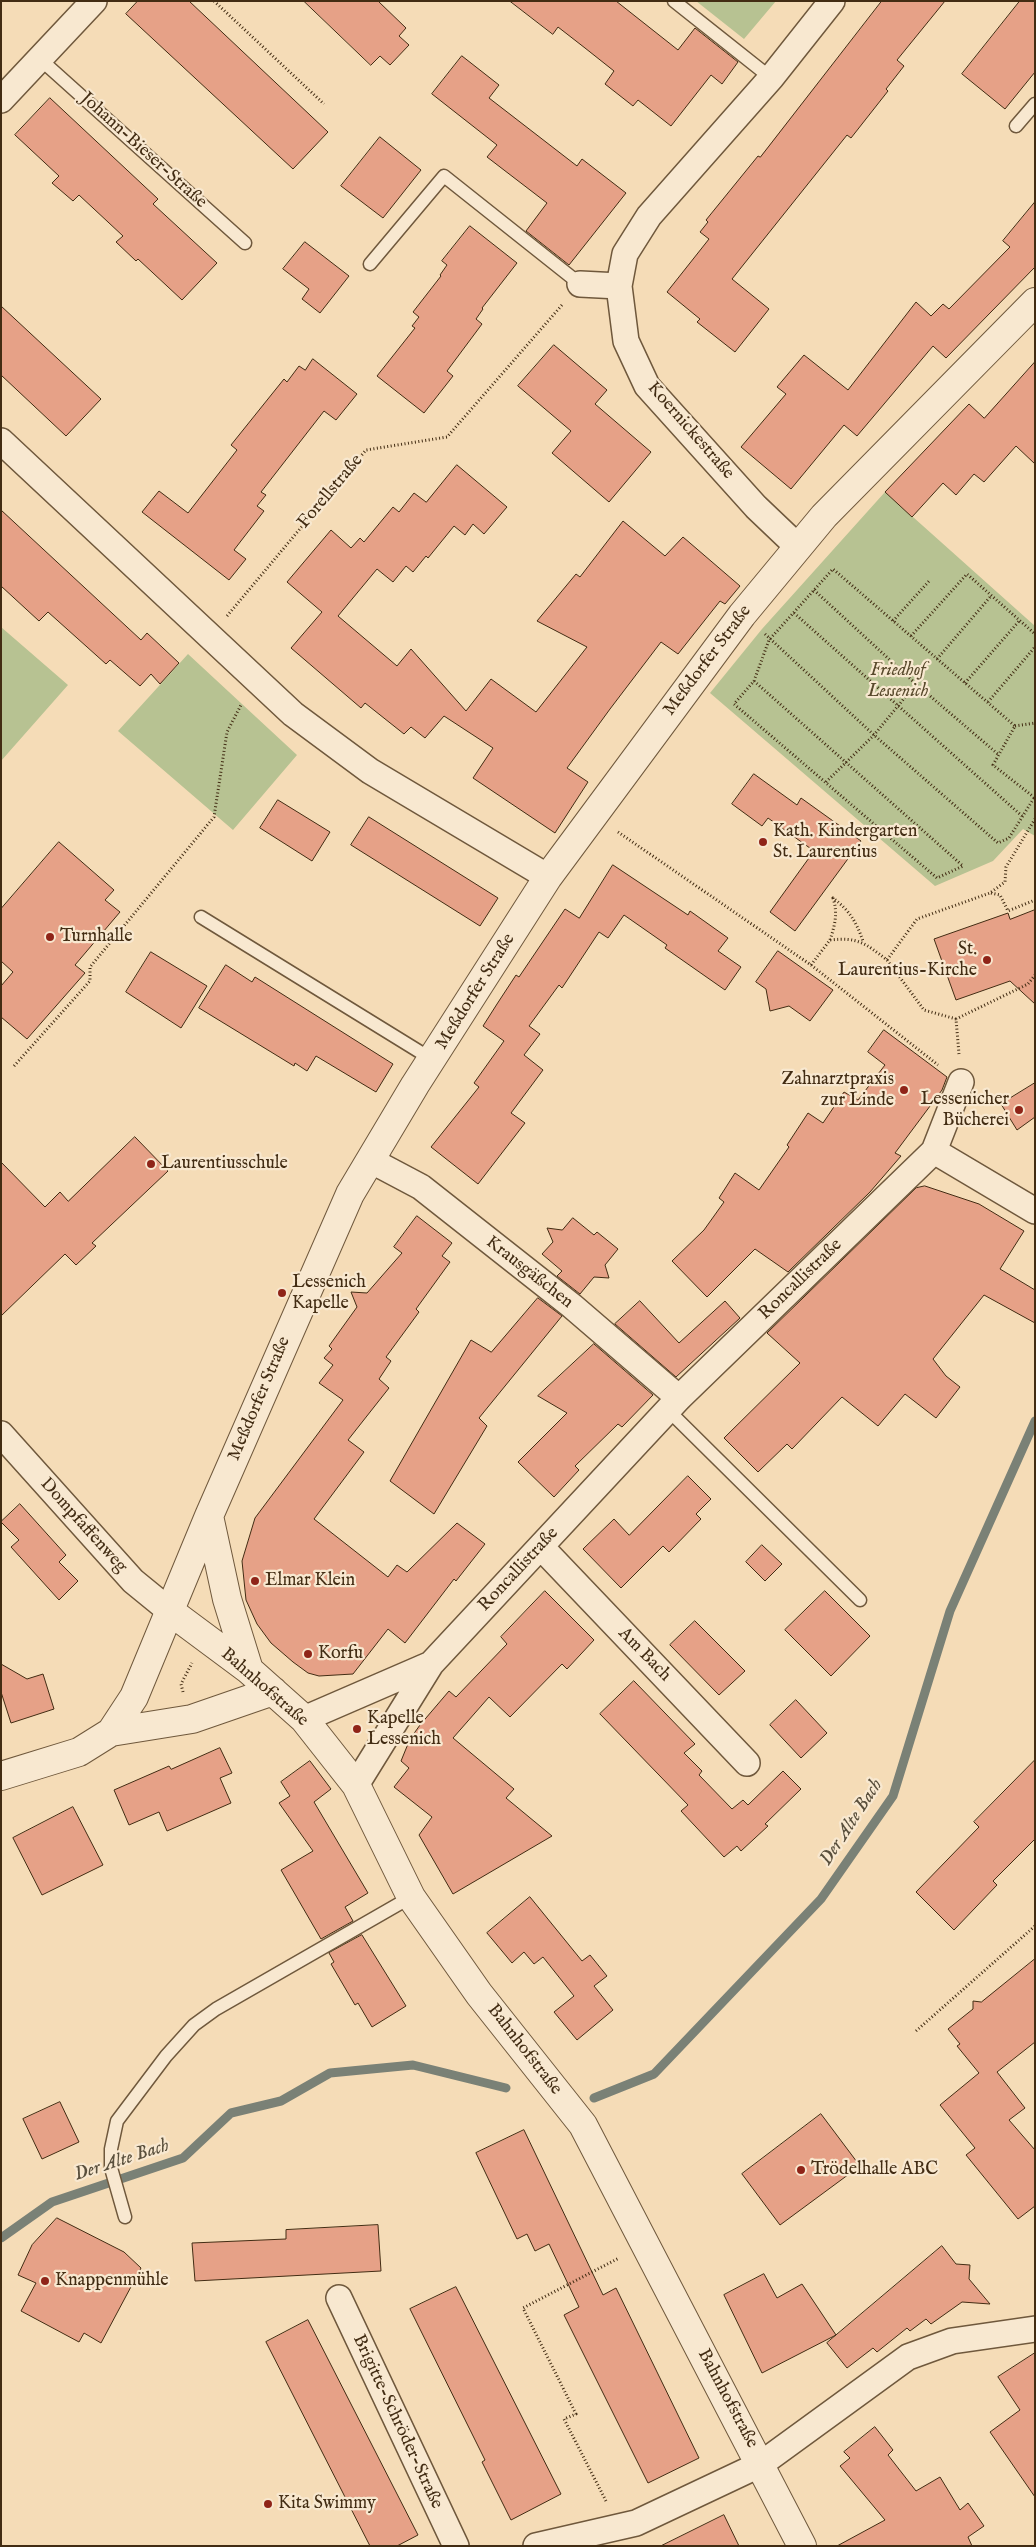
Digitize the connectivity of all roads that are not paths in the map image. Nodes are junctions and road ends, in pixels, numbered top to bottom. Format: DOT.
graph roads {
  1 [pos="94,1"];
  2 [pos="674,1"];
  3 [pos="832,1"];
  4 [pos="40,59"];
  5 [pos="771,78"];
  6 [pos="1,100"];
  7 [pos="1035,104"];
  8 [pos="1016,126"];
  9 [pos="245,243"];
  10 [pos="370,264"];
  11 [pos="580,284"];
  12 [pos="619,286"];
  13 [pos="1035,302"];
  14 [pos="1,440"];
  15 [pos="798,548"];
  16 [pos="548,877"];
  17 [pos="201,917"];
  18 [pos="433,1060"];
  19 [pos="961,1082"];
  20 [pos="934,1152"];
  21 [pos="370,1160"];
  22 [pos="1035,1211"];
  23 [pos="674,1404"];
  24 [pos="1,1434"];
  25 [pos="209,1516"];
  26 [pos="540,1547"];
  27 [pos="860,1600"];
  28 [pos="171,1612"];
  29 [pos="431,1664"];
  30 [pos="249,1670"];
  31 [pos="274,1691"];
  32 [pos="304,1719"];
  33 [pos="111,1732"];
  34 [pos="747,1763"];
  35 [pos="1,1776"];
  36 [pos="356,1785"];
  37 [pos="411,1897"];
  38 [pos="125,2217"];
  39 [pos="339,2298"];
  40 [pos="1035,2329"];
  41 [pos="760,2464"];
  42 [pos="456,2546"];
  43 [pos="536,2546"];
  44 [pos="802,2546"];
  1 -- 4 [label="street"];
  2 -- 5 [label="lane"];
  3 -- 5 [label="street, Koernickestraße"];
  4 -- 6 [label="street"];
  4 -- 9 [label="lane, Johann-Bieser-Straße"];
  5 -- 12 [label="street, Koernickestraße"];
  7 -- 8 [label="lane"];
  10 -- 11 [label="lane"];
  11 -- 12 [label="street"];
  12 -- 15 [label="street, Koernickestraße"];
  13 -- 15 [label="street, Meßdorfer Straße"];
  14 -- 16 [label="street"];
  15 -- 16 [label="street, Meßdorfer Straße"];
  16 -- 18 [label="street, Meßdorfer Straße"];
  17 -- 18 [label="lane, Meßdorfer Straße"];
  18 -- 21 [label="street, Meßdorfer Straße"];
  19 -- 20 [label="street, Roncallistraße"];
  20 -- 22 [label="street"];
  20 -- 23 [label="street, Roncallistraße"];
  21 -- 23 [label="street, Krausgäßchen"];
  21 -- 25 [label="street, Meßdorfer Straße"];
  23 -- 26 [label="street, Roncallistraße"];
  23 -- 27 [label="lane"];
  24 -- 28 [label="street, Dompfaffenweg"];
  25 -- 28 [label="street, Meßdorfer Straße"];
  25 -- 30 [label="street"];
  26 -- 29 [label="street, Roncallistraße"];
  26 -- 34 [label="street, Am Bach"];
  28 -- 30 [label="street, Bahnhofstraße"];
  28 -- 33 [label="street, Meßdorfer Straße"];
  29 -- 32 [label="street, Roncallistraße"];
  29 -- 36 [label="street, Roncallistraße"];
  30 -- 31 [label="street, Bahnhofstraße"];
  31 -- 32 [label="street, Bahnhofstraße"];
  31 -- 33 [label="street"];
  32 -- 36 [label="street, Bahnhofstraße"];
  33 -- 35 [label="street"];
  36 -- 37 [label="street, Bahnhofstraße"];
  37 -- 38 [label="lane"];
  37 -- 41 [label="street, Bahnhofstraße"];
  39 -- 42 [label="street, Brigitte-Schröder-Straße"];
  40 -- 41 [label="street"];
  41 -- 43 [label="street"];
  41 -- 44 [label="street, Bahnhofstraße"];
}
